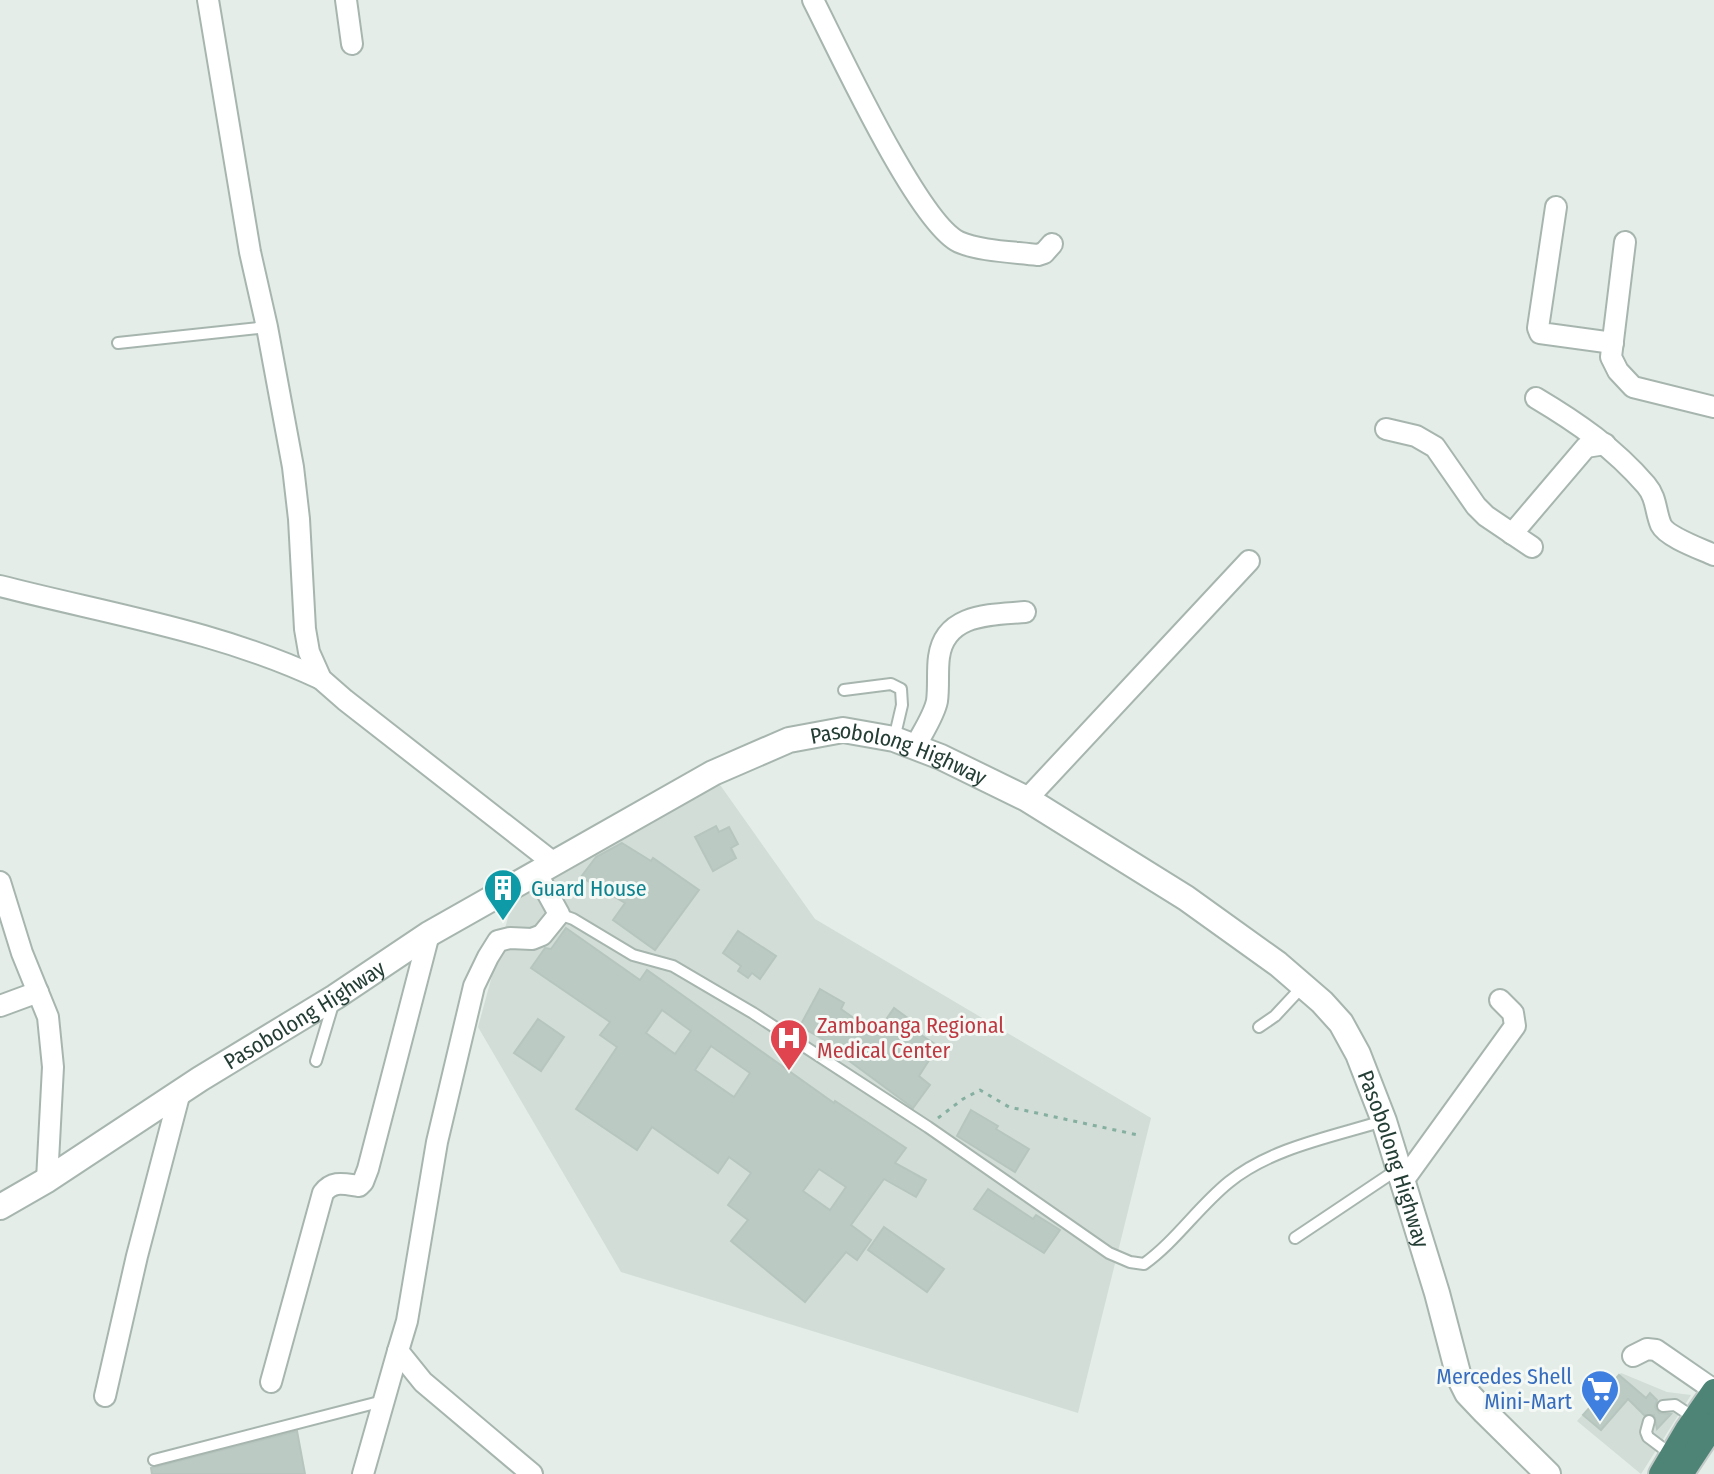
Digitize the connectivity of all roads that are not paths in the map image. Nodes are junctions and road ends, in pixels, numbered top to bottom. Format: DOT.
graph roads {
  1 [pos="208,0"];
  2 [pos="346,0"];
  3 [pos="813,0"];
  4 [pos="352,44"];
  5 [pos="1556,207"];
  6 [pos="1625,242"];
  7 [pos="1052,244"];
  8 [pos="267,327"];
  9 [pos="118,343"];
  10 [pos="1613,343"];
  11 [pos="1536,398"];
  12 [pos="1714,407"];
  13 [pos="1386,429"];
  14 [pos="1605,444"];
  15 [pos="1512,534"];
  16 [pos="1532,547"];
  17 [pos="1714,555"];
  18 [pos="1249,561"];
  19 [pos="0,586"];
  20 [pos="1025,612"];
  21 [pos="321,679"];
  22 [pos="844,690"];
  23 [pos="904,743"];
  24 [pos="1027,799"];
  25 [pos="546,869"];
  26 [pos="0,882"];
  27 [pos="559,914"];
  28 [pos="429,934"];
  29 [pos="1303,986"];
  30 [pos="38,992"];
  31 [pos="335,997"];
  32 [pos="1500,1000"];
  33 [pos="0,1006"];
  34 [pos="1259,1027"];
  35 [pos="316,1061"];
  36 [pos="180,1092"];
  37 [pos="1384,1121"];
  38 [pos="1402,1174"];
  39 [pos="47,1180"];
  40 [pos="0,1207"];
  41 [pos="1295,1238"];
  42 [pos="398,1351"];
  43 [pos="1633,1356"];
  44 [pos="271,1382"];
  45 [pos="1714,1390"];
  46 [pos="105,1396"];
  47 [pos="383,1401"];
  48 [pos="1663,1406"];
  49 [pos="1649,1421"];
  50 [pos="1707,1424"];
  51 [pos="154,1460"];
  52 [pos="1675,1467"];
  53 [pos="363,1474"];
  54 [pos="532,1474"];
  55 [pos="1548,1474"];
  1 -- 8 [label="street"];
  2 -- 4 [label="street"];
  3 -- 7 [label="street"];
  5 -- 10 [label="street"];
  6 -- 10 [label="street"];
  8 -- 9 [label="lane"];
  8 -- 21 [label="street"];
  10 -- 12 [label="street"];
  11 -- 14 [label="street"];
  13 -- 15 [label="street"];
  14 -- 15 [label="street"];
  14 -- 17 [label="street"];
  15 -- 16 [label="street"];
  18 -- 24 [label="street"];
  19 -- 21 [label="street"];
  20 -- 23 [label="street"];
  21 -- 25 [label="street"];
  22 -- 23 [label="lane"];
  23 -- 24 [label="street, Pasobolong Highway"];
  23 -- 25 [label="street, Pasobolong Highway"];
  24 -- 29 [label="street, Pasobolong Highway"];
  25 -- 27 [label="street"];
  25 -- 28 [label="street, Pasobolong Highway"];
  26 -- 30 [label="street"];
  27 -- 37 [label="lane"];
  27 -- 42 [label="street"];
  28 -- 31 [label="street, Pasobolong Highway"];
  28 -- 44 [label="street"];
  29 -- 34 [label="lane"];
  29 -- 37 [label="street, Pasobolong Highway"];
  30 -- 33 [label="street"];
  30 -- 39 [label="street"];
  31 -- 35 [label="lane"];
  31 -- 36 [label="street, Pasobolong Highway"];
  32 -- 38 [label="street"];
  36 -- 39 [label="street, Pasobolong Highway"];
  36 -- 46 [label="street"];
  37 -- 38 [label="street, Pasobolong Highway"];
  38 -- 41 [label="lane"];
  38 -- 55 [label="street, Pasobolong Highway"];
  39 -- 40 [label="street, Pasobolong Highway"];
  42 -- 47 [label="street"];
  42 -- 54 [label="street"];
  43 -- 45 [label="street"];
  45 -- 50 [label="highway"];
  47 -- 51 [label="lane"];
  47 -- 53 [label="street"];
  48 -- 50 [label="lane"];
  49 -- 52 [label="lane"];
  50 -- 52 [label="highway"];
}
